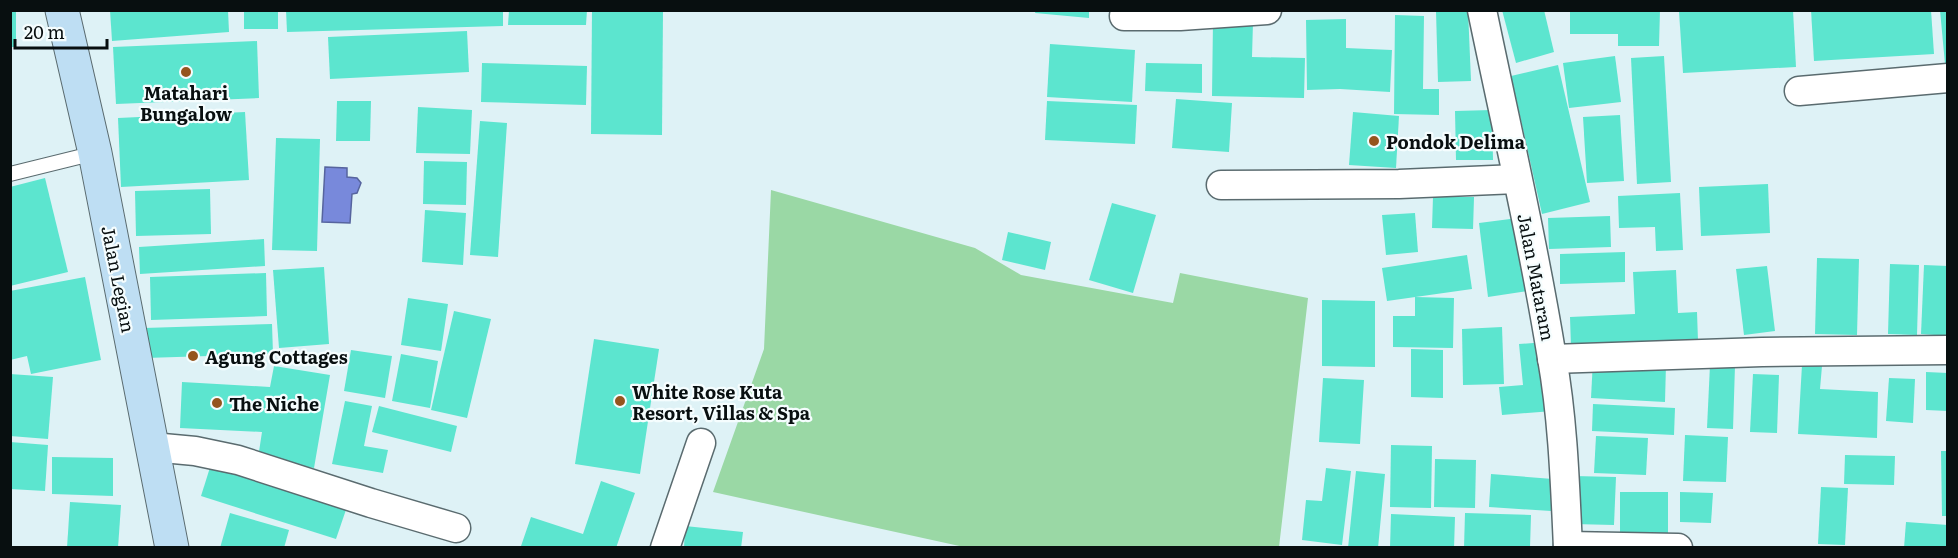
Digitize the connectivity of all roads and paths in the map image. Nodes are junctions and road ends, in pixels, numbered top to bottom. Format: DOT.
graph roads {
  1 [pos="62,10"];
  2 [pos="1267,10"];
  3 [pos="1482,10"];
  4 [pos="1124,16"];
  5 [pos="1947,78"];
  6 [pos="1799,91"];
  7 [pos="95,153"];
  8 [pos="10,174"];
  9 [pos="1517,179"];
  10 [pos="1221,185"];
  11 [pos="1947,350"];
  12 [pos="1552,359"];
  13 [pos="701,443"];
  14 [pos="152,447"];
  15 [pos="456,528"];
  16 [pos="1568,547"];
  17 [pos="172,548"];
  18 [pos="665,548"];
  19 [pos="1678,548"];
  1 -- 7 [label="main road, Jalan Legian"];
  2 -- 4 [label="street"];
  3 -- 9 [label="street, Jalan Mataram"];
  5 -- 6 [label="street"];
  7 -- 8 [label="lane"];
  7 -- 14 [label="main road, Jalan Legian"];
  9 -- 10 [label="street"];
  9 -- 12 [label="street, Jalan Mataram"];
  11 -- 12 [label="street"];
  12 -- 16 [label="street, Jalan Mataram"];
  13 -- 18 [label="street"];
  14 -- 15 [label="street"];
  14 -- 17 [label="main road, Jalan Legian"];
  16 -- 19 [label="street"];
}
